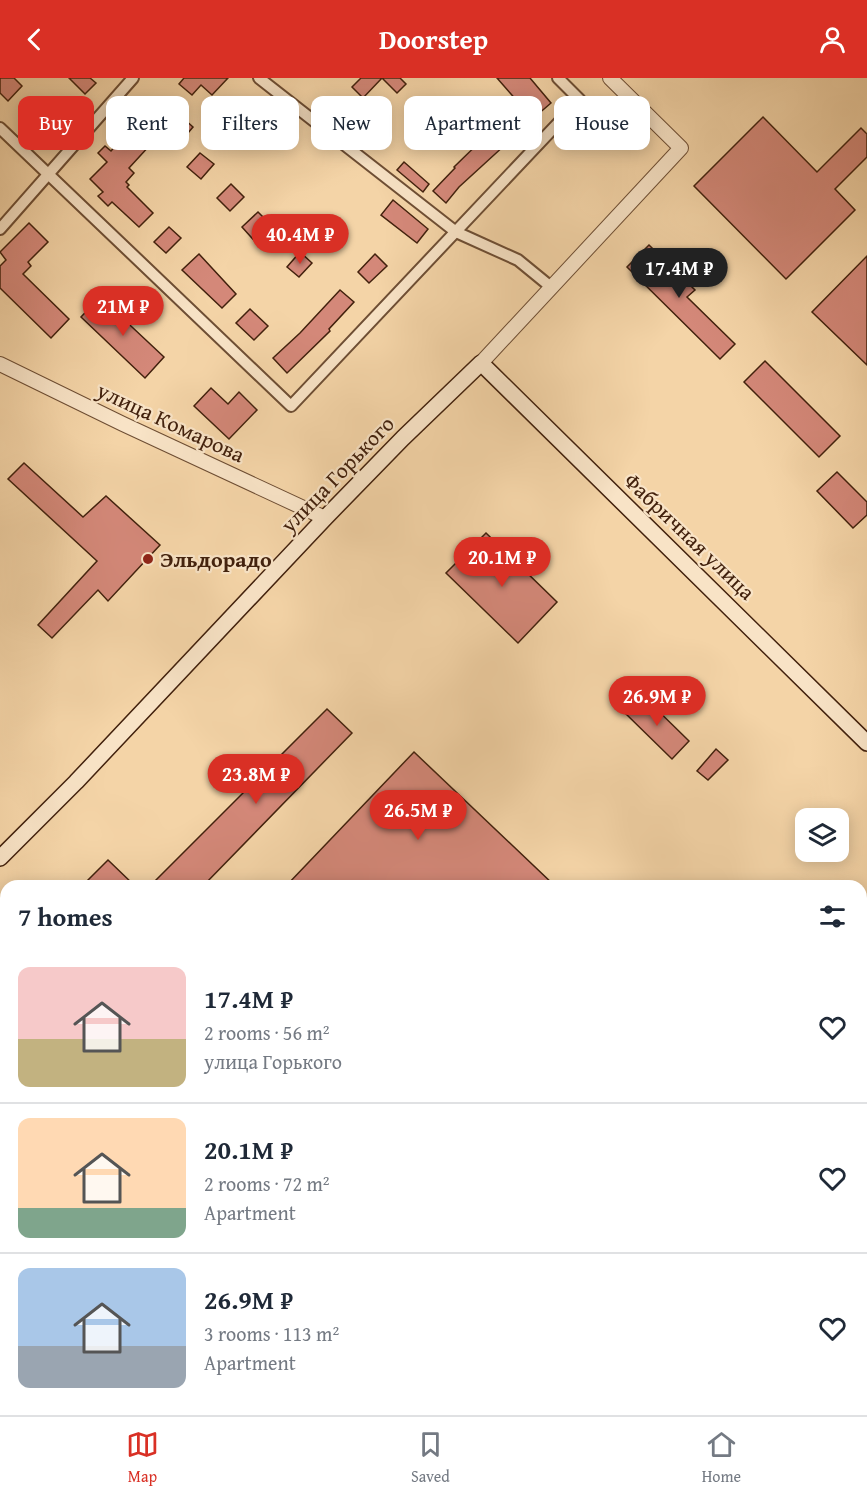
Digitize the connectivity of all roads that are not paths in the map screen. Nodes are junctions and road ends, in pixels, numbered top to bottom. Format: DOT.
graph roads {
  1 [pos="133,78"];
  2 [pos="259,78"];
  3 [pos="558,78"];
  4 [pos="610,78"];
  5 [pos="0,128"];
  6 [pos="48,176"];
  7 [pos="0,229"];
  8 [pos="456,232"];
  9 [pos="551,287"];
  10 [pos="481,363"];
  11 [pos="0,364"];
  12 [pos="326,518"];
  13 [pos="867,742"];
  14 [pos="0,858"];
  1 -- 6 [label="street"];
  2 -- 8 [label="street"];
  3 -- 8 [label="street"];
  4 -- 9 [label="street, улица Горького"];
  5 -- 6 [label="street"];
  6 -- 7 [label="street"];
  6 -- 8 [label="street"];
  8 -- 9 [label="street"];
  9 -- 10 [label="street, улица Горького"];
  10 -- 12 [label="main road, улица Горького"];
  10 -- 13 [label="main road, Фабричная улица"];
  11 -- 12 [label="street, улица Комарова"];
  12 -- 14 [label="main road, улица Горького"];
}
